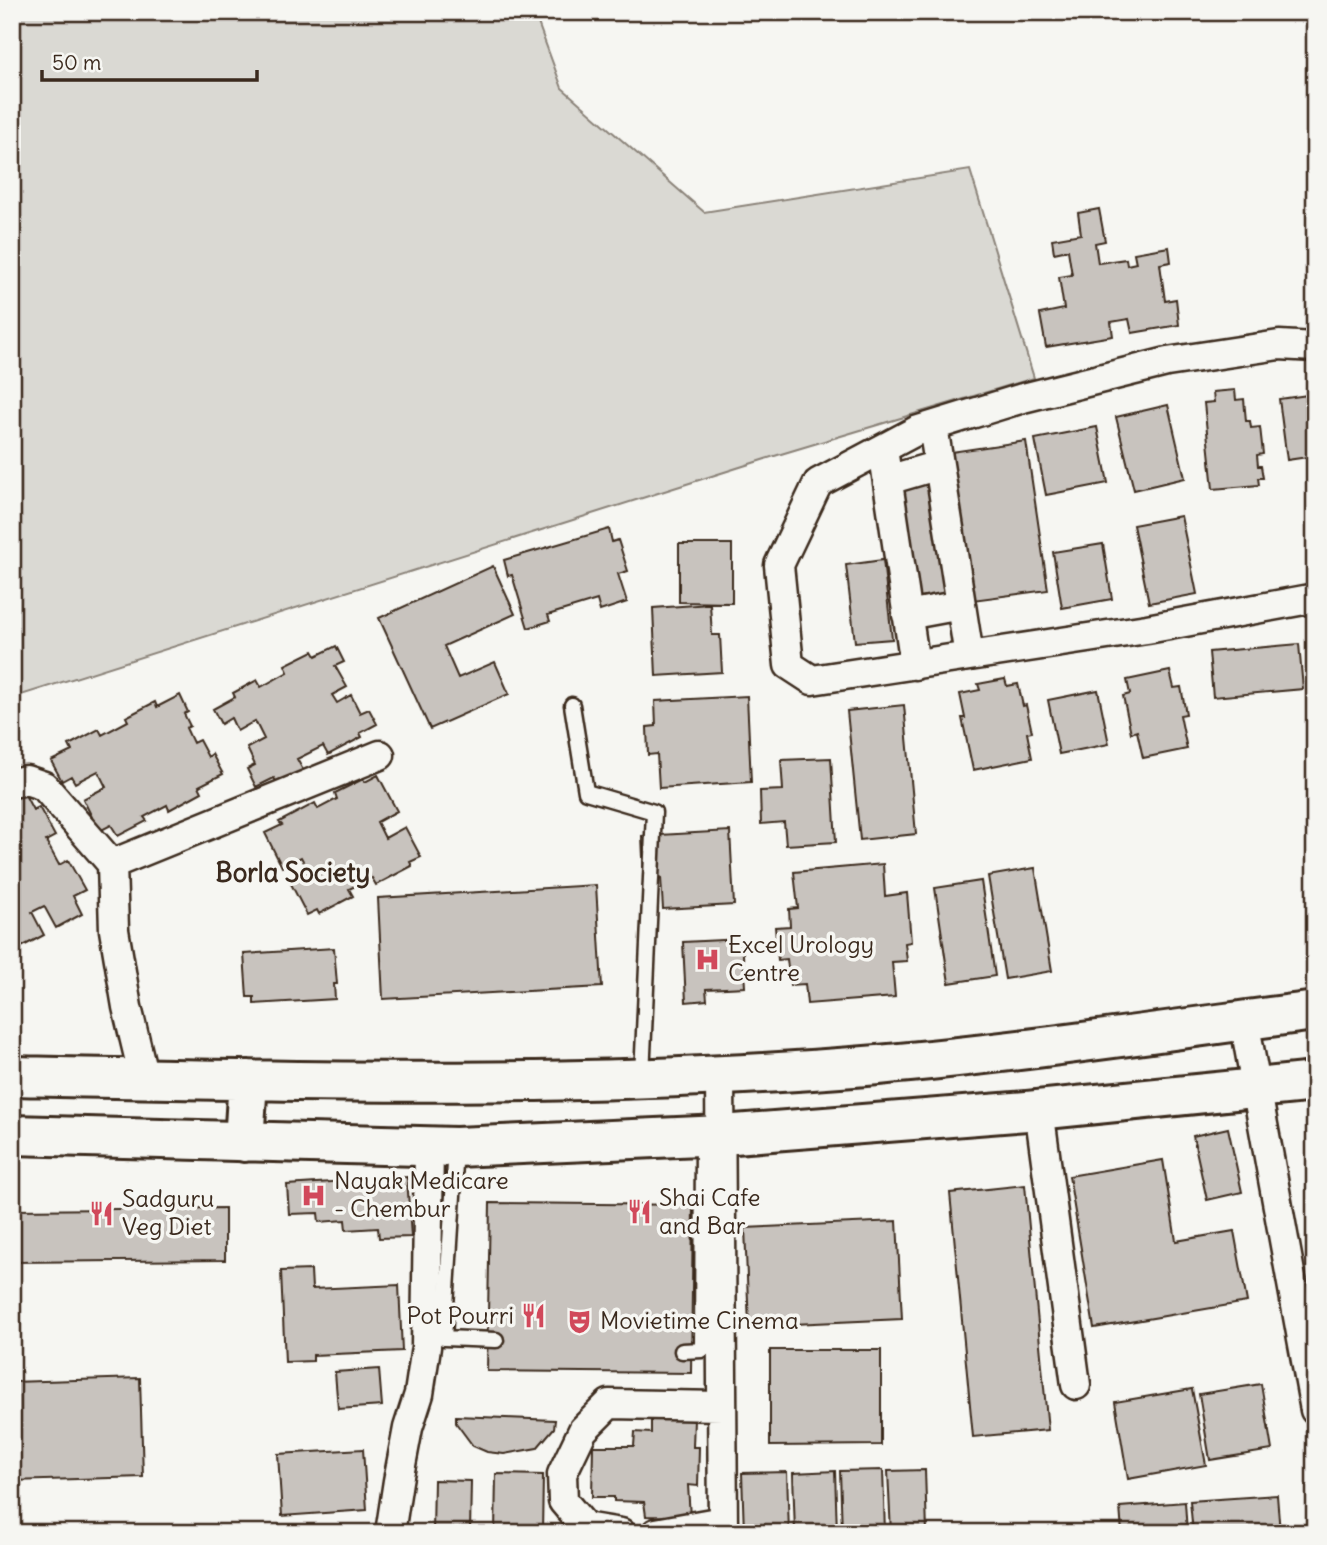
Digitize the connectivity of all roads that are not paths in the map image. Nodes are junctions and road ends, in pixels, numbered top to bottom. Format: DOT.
graph roads {
  1 [pos="1315,347"];
  2 [pos="933,426"];
  3 [pos="883,449"];
  4 [pos="939,465"];
  5 [pos="888,480"];
  6 [pos="1315,598"];
  7 [pos="961,605"];
  8 [pos="907,615"];
  9 [pos="969,656"];
  10 [pos="915,665"];
  11 [pos="572,705"];
  12 [pos="380,755"];
  13 [pos="12,783"];
  14 [pos="111,864"];
  15 [pos="1315,1011"];
  16 [pos="1244,1020"];
  17 [pos="720,1075"];
  18 [pos="12,1076"];
  19 [pos="642,1077"];
  20 [pos="144,1079"];
  21 [pos="248,1080"];
  22 [pos="1315,1082"];
  23 [pos="1256,1089"];
  24 [pos="1039,1109"];
  25 [pos="12,1135"];
  26 [pos="712,1135"];
  27 [pos="244,1142"];
  28 [pos="443,1147"];
  29 [pos="496,1340"];
  30 [pos="682,1351"];
  31 [pos="1076,1385"];
  32 [pos="1313,1395"];
  33 [pos="722,1406"];
  34 [pos="723,1527"];
  35 [pos="390,1533"];
  36 [pos="621,1533"];
  37 [pos="656,1533"];
  1 -- 2 [label="street"];
  2 -- 3 [label="street"];
  2 -- 4 [label="street"];
  3 -- 5 [label="street"];
  3 -- 10 [label="street"];
  4 -- 5 [label="street"];
  4 -- 7 [label="street"];
  5 -- 8 [label="street"];
  6 -- 9 [label="street"];
  7 -- 8 [label="street"];
  7 -- 9 [label="street"];
  8 -- 10 [label="street"];
  9 -- 10 [label="street"];
  11 -- 19 [label="lane"];
  12 -- 14 [label="street"];
  13 -- 14 [label="street"];
  14 -- 20 [label="street"];
  15 -- 16 [label="main road"];
  16 -- 17 [label="main road"];
  16 -- 23 [label="street"];
  17 -- 19 [label="main road"];
  17 -- 26 [label="street"];
  18 -- 20 [label="main road"];
  19 -- 21 [label="main road"];
  20 -- 21 [label="main road"];
  21 -- 27 [label="main road"];
  22 -- 23 [label="main road"];
  23 -- 24 [label="main road"];
  23 -- 32 [label="street"];
  24 -- 26 [label="main road"];
  24 -- 31 [label="street"];
  25 -- 27 [label="main road"];
  26 -- 28 [label="main road"];
  26 -- 30 [label="lane"];
  26 -- 33 [label="street"];
  27 -- 28 [label="main road"];
  28 -- 29 [label="lane"];
  28 -- 35 [label="street"];
  33 -- 34 [label="street"];
  33 -- 36 [label="street"];
  34 -- 37 [label="street"];
}
